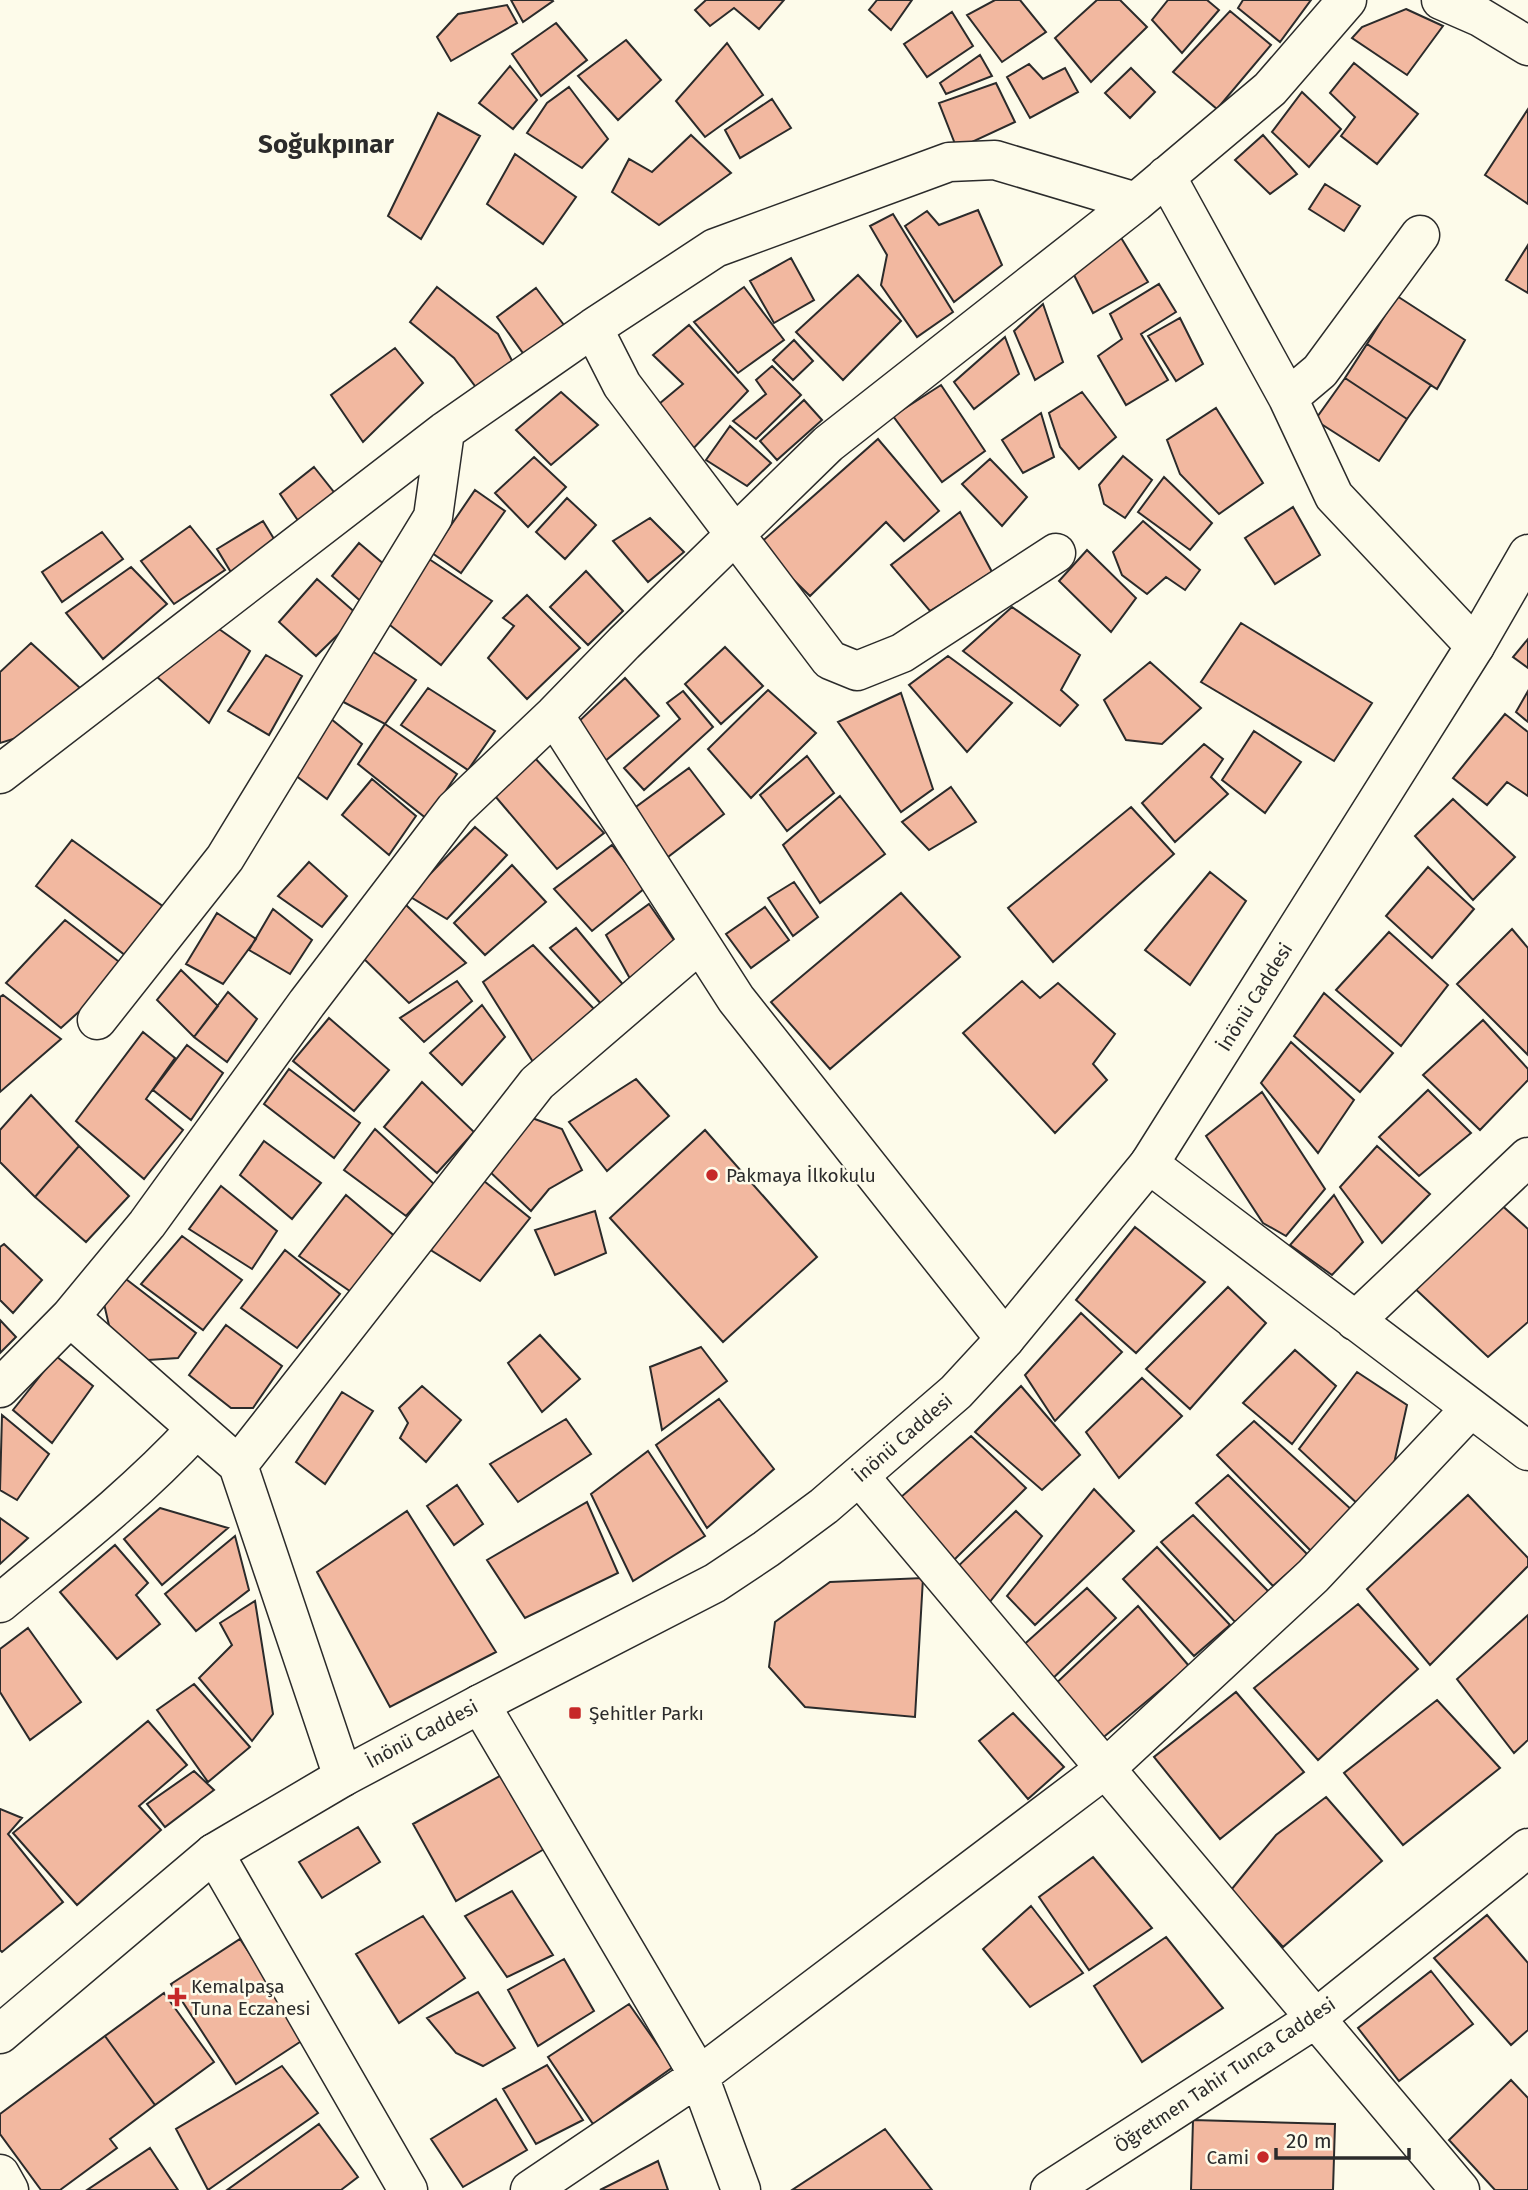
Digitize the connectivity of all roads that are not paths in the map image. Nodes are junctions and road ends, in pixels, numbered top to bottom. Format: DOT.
graph roads {
  1 [pos="1348,0"];
  2 [pos="1441,0"];
  3 [pos="1528,46"];
  4 [pos="1166,176"];
  5 [pos="1136,202"];
  6 [pos="1420,235"];
  7 [pos="593,328"];
  8 [pos="1288,398"];
  9 [pos="445,431"];
  10 [pos="734,535"];
  11 [pos="1056,554"];
  12 [pos="1528,554"];
  13 [pos="1475,646"];
  14 [pos="554,715"];
  15 [pos="0,774"];
  16 [pos="700,943"];
  17 [pos="97,1020"];
  18 [pos="1528,1157"];
  19 [pos="1149,1164"];
  20 [pos="70,1317"];
  21 [pos="1355,1321"];
  22 [pos="1005,1339"];
  23 [pos="0,1388"];
  24 [pos="1470,1409"];
  25 [pos="196,1429"];
  26 [pos="1528,1451"];
  27 [pos="238,1465"];
  28 [pos="860,1477"];
  29 [pos="0,1603"];
  30 [pos="480,1704"];
  31 [pos="1105,1769"];
  32 [pos="343,1777"];
  33 [pos="1528,1848"];
  34 [pos="214,1853"];
  35 [pos="1315,2019"];
  36 [pos="0,2034"];
  37 [pos="699,2076"];
  38 [pos="0,2174"];
  39 [pos="9,2190"];
  40 [pos="408,2190"];
  41 [pos="530,2190"];
  42 [pos="741,2190"];
  43 [pos="1050,2190"];
  44 [pos="1460,2190"];
  1 -- 4 [label="street"];
  2 -- 3 [label="street"];
  4 -- 5 [label="street"];
  4 -- 8 [label="street"];
  5 -- 7 [label="street"];
  5 -- 10 [label="street"];
  6 -- 8 [label="street"];
  7 -- 9 [label="street"];
  7 -- 10 [label="street"];
  8 -- 13 [label="street"];
  9 -- 15 [label="street"];
  9 -- 17 [label="street"];
  10 -- 11 [label="street"];
  10 -- 14 [label="street"];
  12 -- 13 [label="street, İnönü Caddesi"];
  13 -- 19 [label="street, İnönü Caddesi"];
  14 -- 16 [label="street"];
  14 -- 20 [label="street"];
  16 -- 22 [label="street"];
  16 -- 27 [label="street"];
  18 -- 21 [label="street"];
  19 -- 21 [label="street"];
  19 -- 22 [label="street, İnönü Caddesi"];
  20 -- 23 [label="street"];
  20 -- 25 [label="street"];
  21 -- 24 [label="street"];
  22 -- 28 [label="street, İnönü Caddesi"];
  24 -- 26 [label="street"];
  24 -- 31 [label="street"];
  25 -- 27 [label="street"];
  25 -- 29 [label="street"];
  27 -- 32 [label="street"];
  28 -- 30 [label="street, İnönü Caddesi"];
  28 -- 31 [label="street"];
  30 -- 32 [label="street, İnönü Caddesi"];
  30 -- 37 [label="street"];
  31 -- 35 [label="street"];
  31 -- 37 [label="street"];
  32 -- 34 [label="street, İnönü Caddesi"];
  33 -- 35 [label="street, Öğretmen Tahir Tunca Caddesi"];
  34 -- 36 [label="street, İnönü Caddesi"];
  34 -- 40 [label="street"];
  35 -- 43 [label="street, Öğretmen Tahir Tunca Caddesi"];
  35 -- 44 [label="street"];
  37 -- 41 [label="street"];
  37 -- 42 [label="street"];
  38 -- 39 [label="street"];
}
